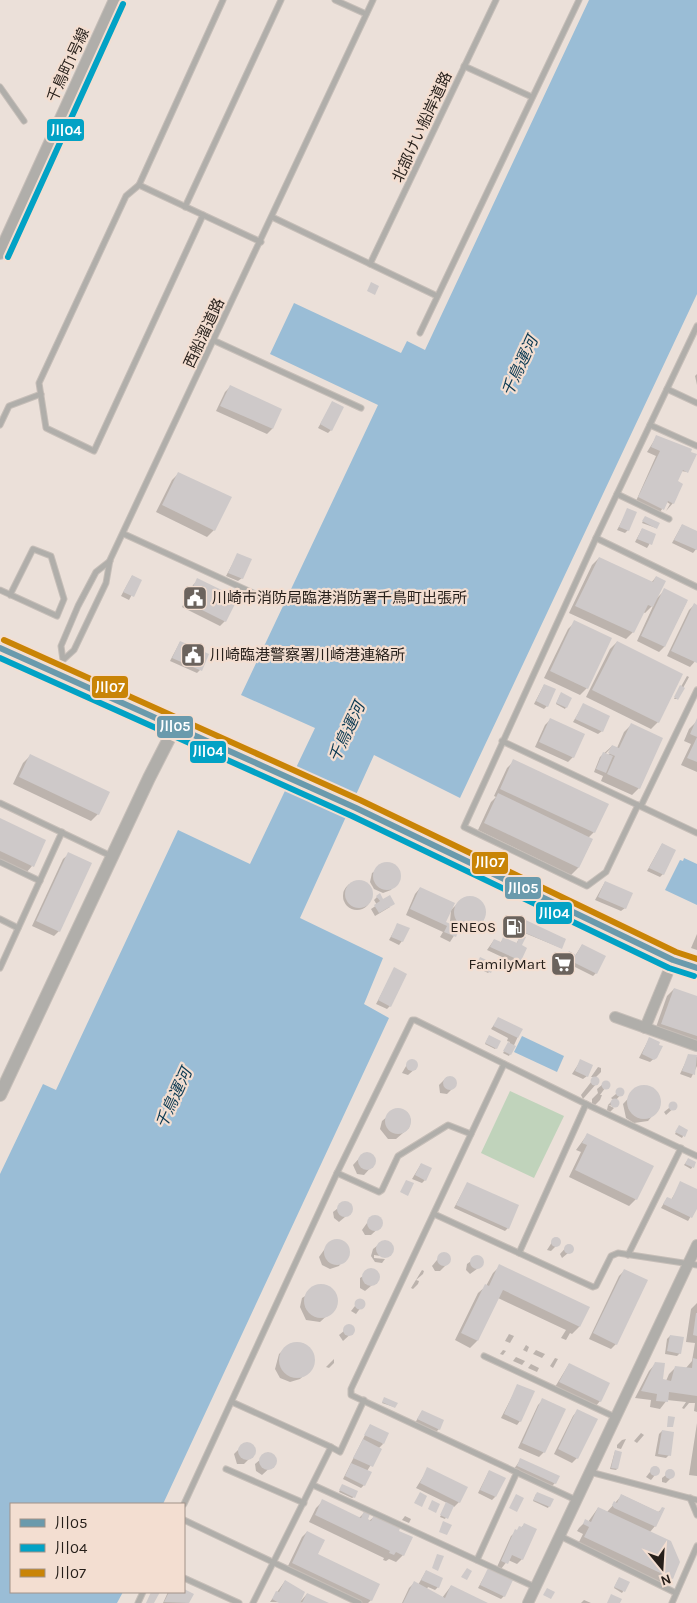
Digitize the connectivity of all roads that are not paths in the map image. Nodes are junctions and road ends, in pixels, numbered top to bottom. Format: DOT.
graph roads {
  1 [pos="115,0"];
  2 [pos="223,0"];
  3 [pos="281,0"];
  4 [pos="335,0"];
  5 [pos="373,0"];
  6 [pos="496,0"];
  7 [pos="579,0"];
  8 [pos="366,14"];
  9 [pos="464,66"];
  10 [pos="0,87"];
  11 [pos="532,97"];
  12 [pos="24,121"];
  13 [pos="139,185"];
  14 [pos="185,207"];
  15 [pos="203,215"];
  16 [pos="272,217"];
  17 [pos="261,242"];
  18 [pos="0,253"];
  19 [pos="370,264"];
  20 [pos="437,296"];
  21 [pos="697,326"];
  22 [pos="420,333"];
  23 [pos="215,341"];
  24 [pos="667,389"];
  25 [pos="41,394"];
  26 [pos="697,403"];
  27 [pos="361,408"];
  28 [pos="0,425"];
  29 [pos="650,425"];
  30 [pos="697,446"];
  31 [pos="617,494"];
  32 [pos="669,519"];
  33 [pos="124,534"];
  34 [pos="596,538"];
  35 [pos="110,560"];
  36 [pos="697,587"];
  37 [pos="0,590"];
  38 [pos="10,595"];
  39 [pos="273,602"];
  40 [pos="0,648"];
  41 [pos="63,660"];
  42 [pos="56,675"];
  43 [pos="697,690"];
  44 [pos="175,727"];
  45 [pos="502,741"];
  46 [pos="282,776"];
  47 [pos="0,803"];
  48 [pos="640,806"];
  49 [pos="62,832"];
  50 [pos="697,833"];
  51 [pos="114,857"];
  52 [pos="0,862"];
  53 [pos="40,881"];
  54 [pos="0,919"];
  55 [pos="18,928"];
  56 [pos="673,960"];
  57 [pos="0,968"];
  58 [pos="697,968"];
  59 [pos="615,1017"];
  60 [pos="645,1028"];
  61 [pos="697,1046"];
  62 [pos="504,1064"];
  63 [pos="0,1095"];
  64 [pos="586,1104"];
  65 [pos="471,1134"];
  66 [pos="681,1148"];
  67 [pos="697,1156"];
  68 [pos="337,1173"];
  69 [pos="434,1214"];
  70 [pos="697,1245"];
  71 [pos="519,1253"];
  72 [pos="628,1255"];
  73 [pos="693,1264"];
  74 [pos="484,1356"];
  75 [pos="364,1400"];
  76 [pos="232,1402"];
  77 [pos="615,1417"];
  78 [pos="331,1447"];
  79 [pos="226,1469"];
  80 [pos="517,1472"];
  81 [pos="589,1472"];
  82 [pos="313,1485"];
  83 [pos="690,1498"];
  84 [pos="576,1500"];
  85 [pos="697,1500"];
  86 [pos="184,1503"];
  87 [pos="304,1503"];
  88 [pos="697,1515"];
  89 [pos="185,1520"];
  90 [pos="559,1536"];
  91 [pos="697,1546"];
  92 [pos="477,1559"];
  93 [pos="274,1562"];
  94 [pos="185,1578"];
  95 [pos="535,1587"];
  96 [pos="676,1593"];
  97 [pos="236,1602"];
  98 [pos="253,1603"];
  99 [pos="359,1603"];
  100 [pos="528,1603"];
  101 [pos="672,1603"];
  1 -- 18 [label="street, 千鳥町1号線"];
  2 -- 13 [label="lane"];
  3 -- 14 [label="lane"];
  4 -- 8 [label="lane"];
  5 -- 8 [label="lane, 西船溜道路"];
  6 -- 9 [label="lane, 北部けい船岸道路"];
  7 -- 11 [label="lane"];
  8 -- 16 [label="lane, 西船溜道路"];
  9 -- 11 [label="lane"];
  9 -- 19 [label="lane, 北部けい船岸道路"];
  10 -- 12 [label="lane"];
  11 -- 20 [label="lane"];
  13 -- 14 [label="lane"];
  13 -- 25 [label="lane"];
  14 -- 15 [label="lane"];
  15 -- 17 [label="lane"];
  15 -- 25 [label="lane"];
  16 -- 17 [label="lane, 西船溜道路"];
  16 -- 19 [label="lane"];
  17 -- 23 [label="lane, 西船溜道路"];
  19 -- 20 [label="lane"];
  20 -- 22 [label="lane"];
  21 -- 24 [label="lane"];
  23 -- 27 [label="lane"];
  23 -- 33 [label="lane, 西船溜道路"];
  24 -- 26 [label="lane"];
  24 -- 29 [label="lane"];
  25 -- 28 [label="lane"];
  29 -- 30 [label="lane"];
  29 -- 31 [label="lane"];
  31 -- 32 [label="lane"];
  31 -- 34 [label="lane"];
  33 -- 35 [label="lane, 西船溜道路"];
  33 -- 39 [label="lane"];
  34 -- 36 [label="lane"];
  34 -- 45 [label="lane"];
  35 -- 41 [label="lane, 西船溜道路"];
  35 -- 41 [label="lane"];
  37 -- 38 [label="lane"];
  38 -- 38 [label="lane"];
  40 -- 42 [label="street"];
  41 -- 42 [label="lane, 西船溜道路"];
  42 -- 44 [label="street"];
  43 -- 48 [label="lane"];
  44 -- 46 [label="street"];
  44 -- 51 [label="street"];
  45 -- 48 [label="lane"];
  45 -- 48 [label="lane"];
  46 -- 56 [label="highway"];
  47 -- 49 [label="lane"];
  48 -- 50 [label="lane"];
  49 -- 51 [label="lane"];
  49 -- 53 [label="lane"];
  51 -- 63 [label="street"];
  52 -- 53 [label="lane"];
  53 -- 55 [label="lane"];
  54 -- 55 [label="lane"];
  55 -- 57 [label="lane"];
  56 -- 58 [label="highway"];
  56 -- 60 [label="street"];
  59 -- 60 [label="street"];
  60 -- 61 [label="street"];
  62 -- 64 [label="lane"];
  62 -- 65 [label="lane"];
  62 -- 68 [label="lane"];
  64 -- 66 [label="lane"];
  64 -- 71 [label="lane"];
  65 -- 68 [label="lane"];
  65 -- 69 [label="lane"];
  66 -- 67 [label="lane"];
  66 -- 72 [label="lane"];
  68 -- 76 [label="lane"];
  69 -- 71 [label="lane"];
  69 -- 75 [label="lane"];
  70 -- 73 [label="street"];
  71 -- 72 [label="lane"];
  72 -- 73 [label="lane"];
  73 -- 77 [label="street"];
  74 -- 77 [label="lane"];
  75 -- 78 [label="lane"];
  75 -- 80 [label="lane"];
  76 -- 78 [label="lane"];
  76 -- 86 [label="lane"];
  77 -- 81 [label="street"];
  78 -- 82 [label="lane"];
  79 -- 87 [label="lane"];
  80 -- 84 [label="lane"];
  80 -- 92 [label="lane"];
  81 -- 83 [label="lane"];
  81 -- 84 [label="street"];
  82 -- 87 [label="lane"];
  82 -- 92 [label="lane"];
  83 -- 85 [label="lane"];
  83 -- 88 [label="lane"];
  84 -- 90 [label="street"];
  87 -- 93 [label="lane"];
  89 -- 93 [label="lane"];
  90 -- 95 [label="street"];
  90 -- 96 [label="lane"];
  91 -- 96 [label="lane"];
  92 -- 95 [label="lane"];
  93 -- 98 [label="lane"];
  93 -- 99 [label="lane"];
  94 -- 97 [label="lane"];
  95 -- 100 [label="street"];
  96 -- 101 [label="lane"];
}
